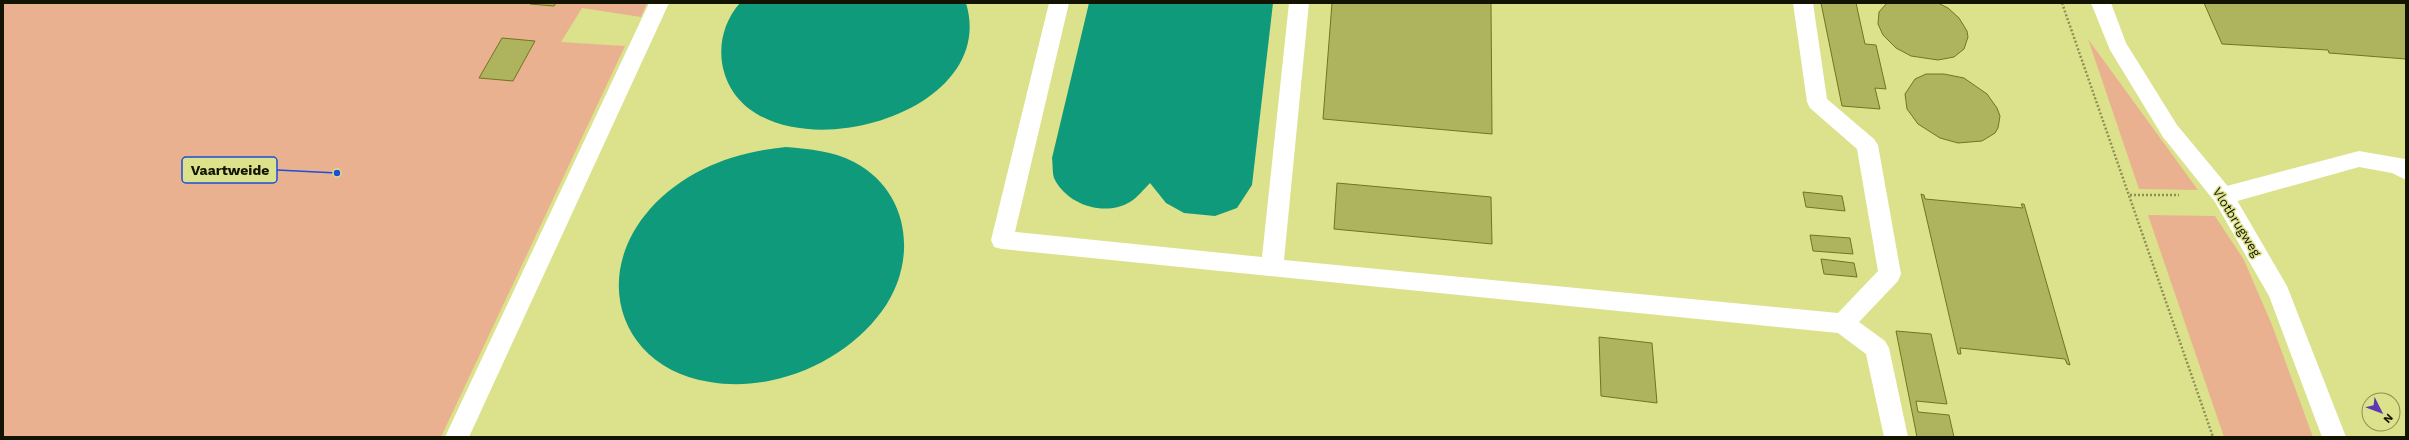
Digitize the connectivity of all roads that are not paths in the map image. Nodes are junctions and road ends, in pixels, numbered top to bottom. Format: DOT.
graph roads {
  1 [pos="659,3"];
  2 [pos="1059,3"];
  3 [pos="1299,3"];
  4 [pos="1803,3"];
  5 [pos="2101,3"];
  6 [pos="2406,171"];
  7 [pos="2223,196"];
  8 [pos="1272,268"];
  9 [pos="1843,323"];
  10 [pos="457,437"];
  11 [pos="1896,437"];
  12 [pos="2334,437"];
  1 -- 10 [label="street"];
  2 -- 8 [label="street"];
  3 -- 8 [label="street"];
  4 -- 9 [label="street"];
  5 -- 7 [label="street, Vlotbrugweg"];
  6 -- 7 [label="street"];
  7 -- 12 [label="street, Vlotbrugweg"];
  8 -- 9 [label="street"];
  9 -- 11 [label="street"];
}
